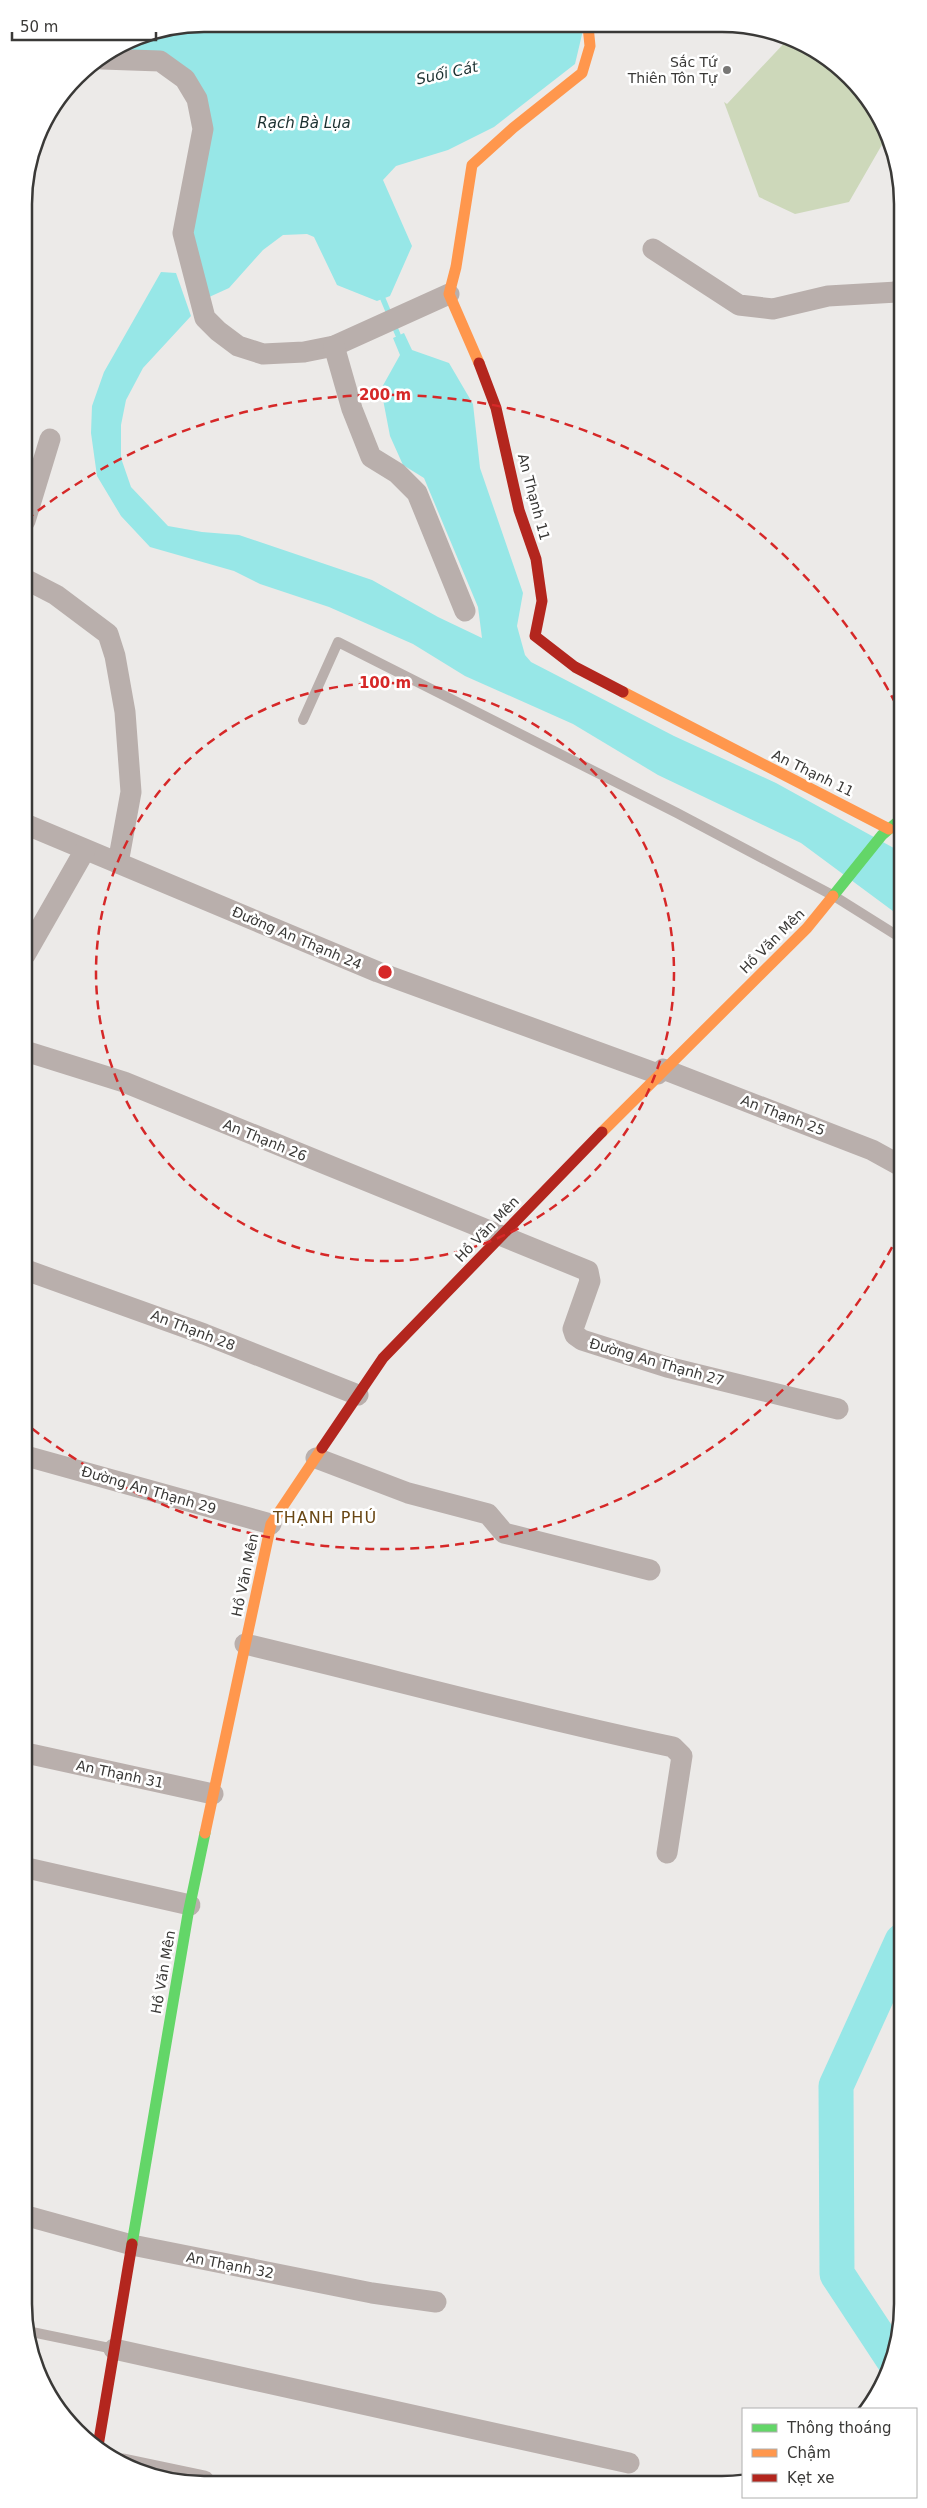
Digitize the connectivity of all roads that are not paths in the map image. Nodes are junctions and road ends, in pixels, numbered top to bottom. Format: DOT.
graph roads {
  1 [pos="589,32"];
  2 [pos="113,59"];
  3 [pos="653,249"];
  4 [pos="895,292"];
  5 [pos="449,294"];
  6 [pos="334,346"];
  7 [pos="50,439"];
  8 [pos="33,495"];
  9 [pos="33,583"];
  10 [pos="465,611"];
  11 [pos="303,720"];
  12 [pos="895,824"];
  13 [pos="33,827"];
  14 [pos="885,832"];
  15 [pos="85,850"];
  16 [pos="118,863"];
  17 [pos="834,896"];
  18 [pos="895,934"];
  19 [pos="33,942"];
  20 [pos="33,1053"];
  21 [pos="660,1072"];
  22 [pos="895,1162"];
  23 [pos="502,1235"];
  24 [pos="32,1272"];
  25 [pos="358,1395"];
  26 [pos="838,1409"];
  27 [pos="32,1458"];
  28 [pos="316,1458"];
  29 [pos="271,1524"];
  30 [pos="650,1570"];
  31 [pos="245,1644"];
  32 [pos="32,1754"];
  33 [pos="213,1794"];
  34 [pos="667,1853"];
  35 [pos="32,1869"];
  36 [pos="190,1905"];
  37 [pos="32,2217"];
  38 [pos="132,2245"];
  39 [pos="436,2302"];
  40 [pos="35,2333"];
  41 [pos="114,2349"];
  42 [pos="99,2439"];
  43 [pos="629,2463"];
  1 -- 5 [label="street"];
  2 -- 6 [label="street"];
  3 -- 4 [label="street"];
  5 -- 6 [label="street"];
  5 -- 14 [label="street, An Thạnh 11"];
  6 -- 10 [label="street"];
  7 -- 8 [label="street"];
  9 -- 16 [label="street"];
  11 -- 17 [label="lane"];
  12 -- 14 [label="street, Hồ Văn Mên"];
  13 -- 15 [label="street, Đường An Thạnh 24"];
  14 -- 17 [label="street, Hồ Văn Mên"];
  15 -- 16 [label="street, Đường An Thạnh 24"];
  15 -- 19 [label="street"];
  16 -- 21 [label="street, Đường An Thạnh 24"];
  17 -- 18 [label="lane"];
  17 -- 21 [label="street, Hồ Văn Mên"];
  20 -- 23 [label="street, An Thạnh 26"];
  21 -- 22 [label="street, An Thạnh 25"];
  21 -- 23 [label="street, Hồ Văn Mên"];
  23 -- 25 [label="street, Hồ Văn Mên"];
  23 -- 26 [label="street, Đường An Thạnh 27"];
  24 -- 25 [label="street, An Thạnh 28"];
  25 -- 28 [label="street, Hồ Văn Mên"];
  27 -- 29 [label="street, Đường An Thạnh 29"];
  28 -- 29 [label="street, Hồ Văn Mên"];
  28 -- 30 [label="street"];
  29 -- 31 [label="street, Hồ Văn Mên"];
  31 -- 33 [label="street, Hồ Văn Mên"];
  31 -- 34 [label="street"];
  32 -- 33 [label="street, An Thạnh 31"];
  33 -- 36 [label="street, Hồ Văn Mên"];
  35 -- 36 [label="street"];
  36 -- 38 [label="street, Hồ Văn Mên"];
  37 -- 38 [label="street, An Thạnh 32"];
  38 -- 39 [label="street, An Thạnh 32"];
  38 -- 41 [label="street, Hồ Văn Mên"];
  40 -- 41 [label="lane"];
  41 -- 42 [label="street, Hồ Văn Mên"];
  41 -- 43 [label="street"];
}
